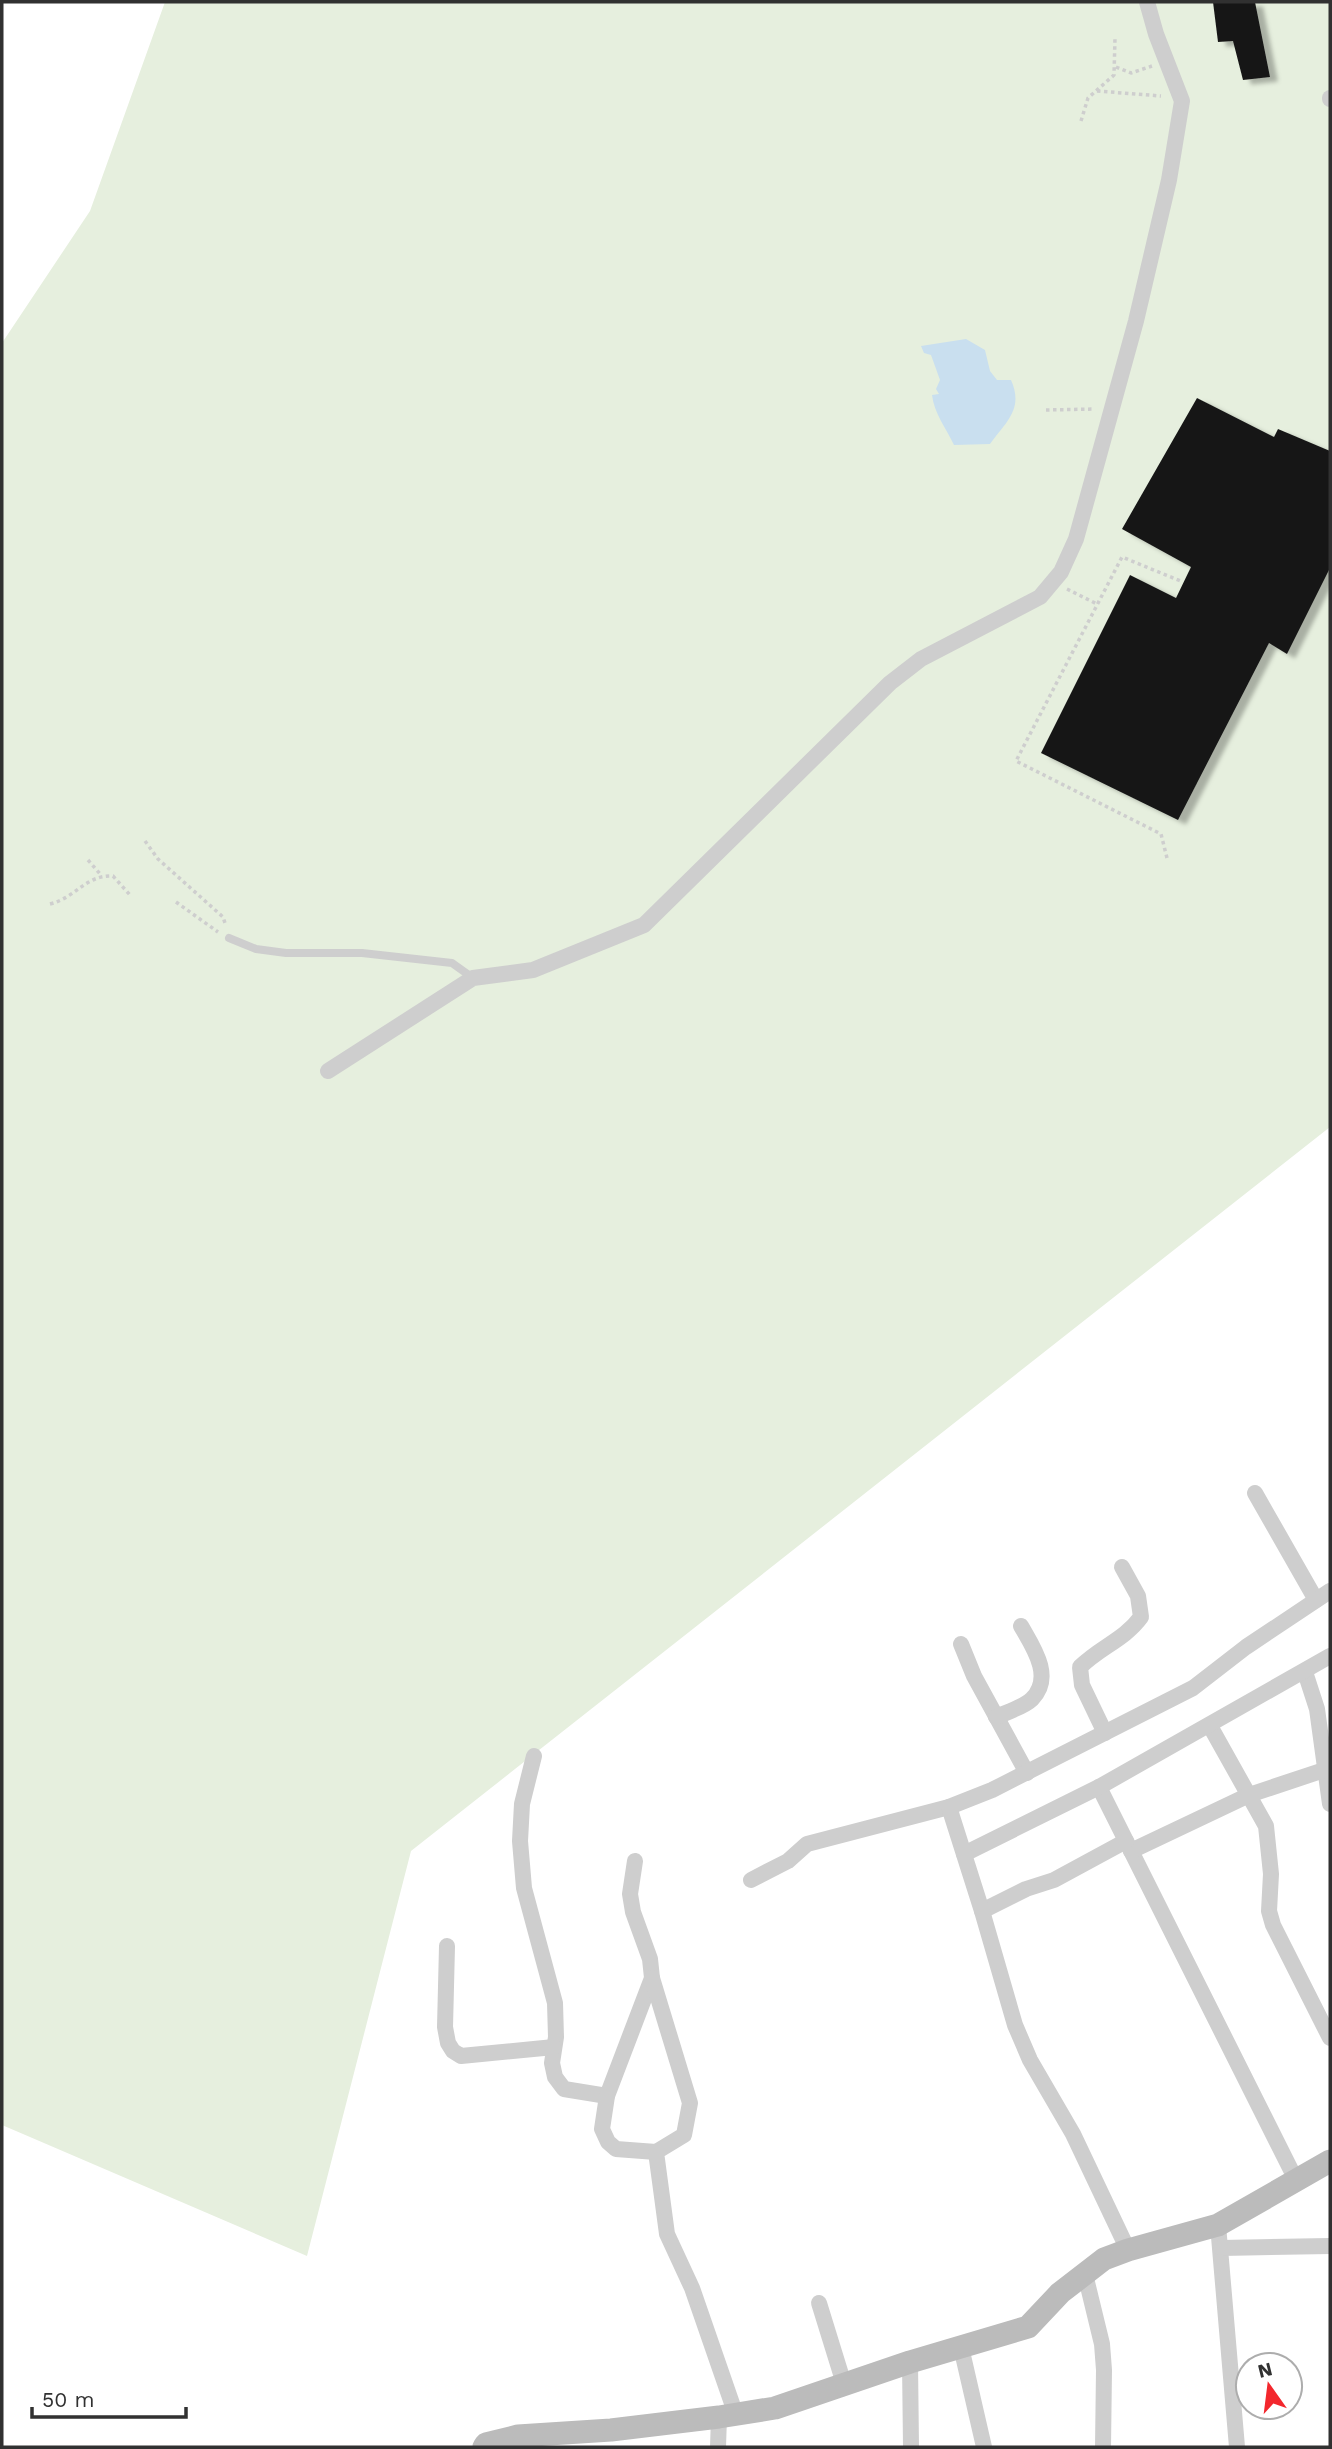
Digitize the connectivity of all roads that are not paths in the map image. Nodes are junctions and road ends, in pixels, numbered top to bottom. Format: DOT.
graph roads {
  1 [pos="1147,2"];
  2 [pos="229,938"];
  3 [pos="473,978"];
  4 [pos="328,1071"];
  5 [pos="1255,1493"];
  6 [pos="1122,1567"];
  7 [pos="1323,1595"];
  8 [pos="1021,1626"];
  9 [pos="961,1644"];
  10 [pos="1330,1656"];
  11 [pos="1305,1672"];
  12 [pos="996,1717"];
  13 [pos="1210,1726"];
  14 [pos="1105,1733"];
  15 [pos="534,1756"];
  16 [pos="1327,1769"];
  17 [pos="1027,1773"];
  18 [pos="1099,1787"];
  19 [pos="1249,1795"];
  20 [pos="1330,1804"];
  21 [pos="949,1807"];
  22 [pos="1128,1846"];
  23 [pos="964,1854"];
  24 [pos="635,1861"];
  25 [pos="751,1880"];
  26 [pos="982,1911"];
  27 [pos="447,1946"];
  28 [pos="652,1978"];
  29 [pos="1330,2038"];
  30 [pos="554,2047"];
  31 [pos="607,2096"];
  32 [pos="656,2152"];
  33 [pos="1330,2161"];
  34 [pos="1296,2180"];
  35 [pos="1220,2237"];
  36 [pos="1330,2246"];
  37 [pos="1128,2250"];
  38 [pos="1085,2274"];
  39 [pos="819,2303"];
  40 [pos="961,2347"];
  41 [pos="910,2362"];
  42 [pos="844,2384"];
  43 [pos="727,2416"];
  44 [pos="484,2447"];
  45 [pos="718,2447"];
  46 [pos="911,2447"];
  47 [pos="984,2447"];
  48 [pos="1103,2447"];
  49 [pos="1237,2447"];
  1 -- 3 [label="street"];
  2 -- 3 [label="lane"];
  3 -- 4 [label="street"];
  5 -- 7 [label="street"];
  6 -- 14 [label="street"];
  7 -- 14 [label="street"];
  8 -- 12 [label="street"];
  9 -- 12 [label="street"];
  10 -- 11 [label="street"];
  11 -- 13 [label="street"];
  11 -- 16 [label="street"];
  12 -- 17 [label="street"];
  13 -- 18 [label="street"];
  13 -- 19 [label="street"];
  14 -- 17 [label="street"];
  15 -- 30 [label="street"];
  16 -- 19 [label="street"];
  16 -- 20 [label="street"];
  17 -- 21 [label="street"];
  18 -- 22 [label="street"];
  18 -- 23 [label="street"];
  19 -- 22 [label="street"];
  19 -- 29 [label="street"];
  21 -- 23 [label="street"];
  21 -- 25 [label="street"];
  22 -- 26 [label="street"];
  22 -- 34 [label="street"];
  23 -- 26 [label="street"];
  24 -- 28 [label="street"];
  26 -- 37 [label="street"];
  27 -- 30 [label="street"];
  28 -- 31 [label="street"];
  28 -- 32 [label="street"];
  30 -- 31 [label="street"];
  31 -- 32 [label="street"];
  32 -- 43 [label="street"];
  33 -- 34 [label="street"];
  34 -- 35 [label="street"];
  35 -- 36 [label="street"];
  35 -- 37 [label="street"];
  35 -- 49 [label="street"];
  37 -- 38 [label="street"];
  38 -- 40 [label="street"];
  38 -- 48 [label="street"];
  39 -- 42 [label="street"];
  40 -- 41 [label="street"];
  40 -- 47 [label="street"];
  41 -- 42 [label="street"];
  41 -- 46 [label="street"];
  42 -- 43 [label="street"];
  43 -- 44 [label="street"];
  43 -- 45 [label="street"];
}
